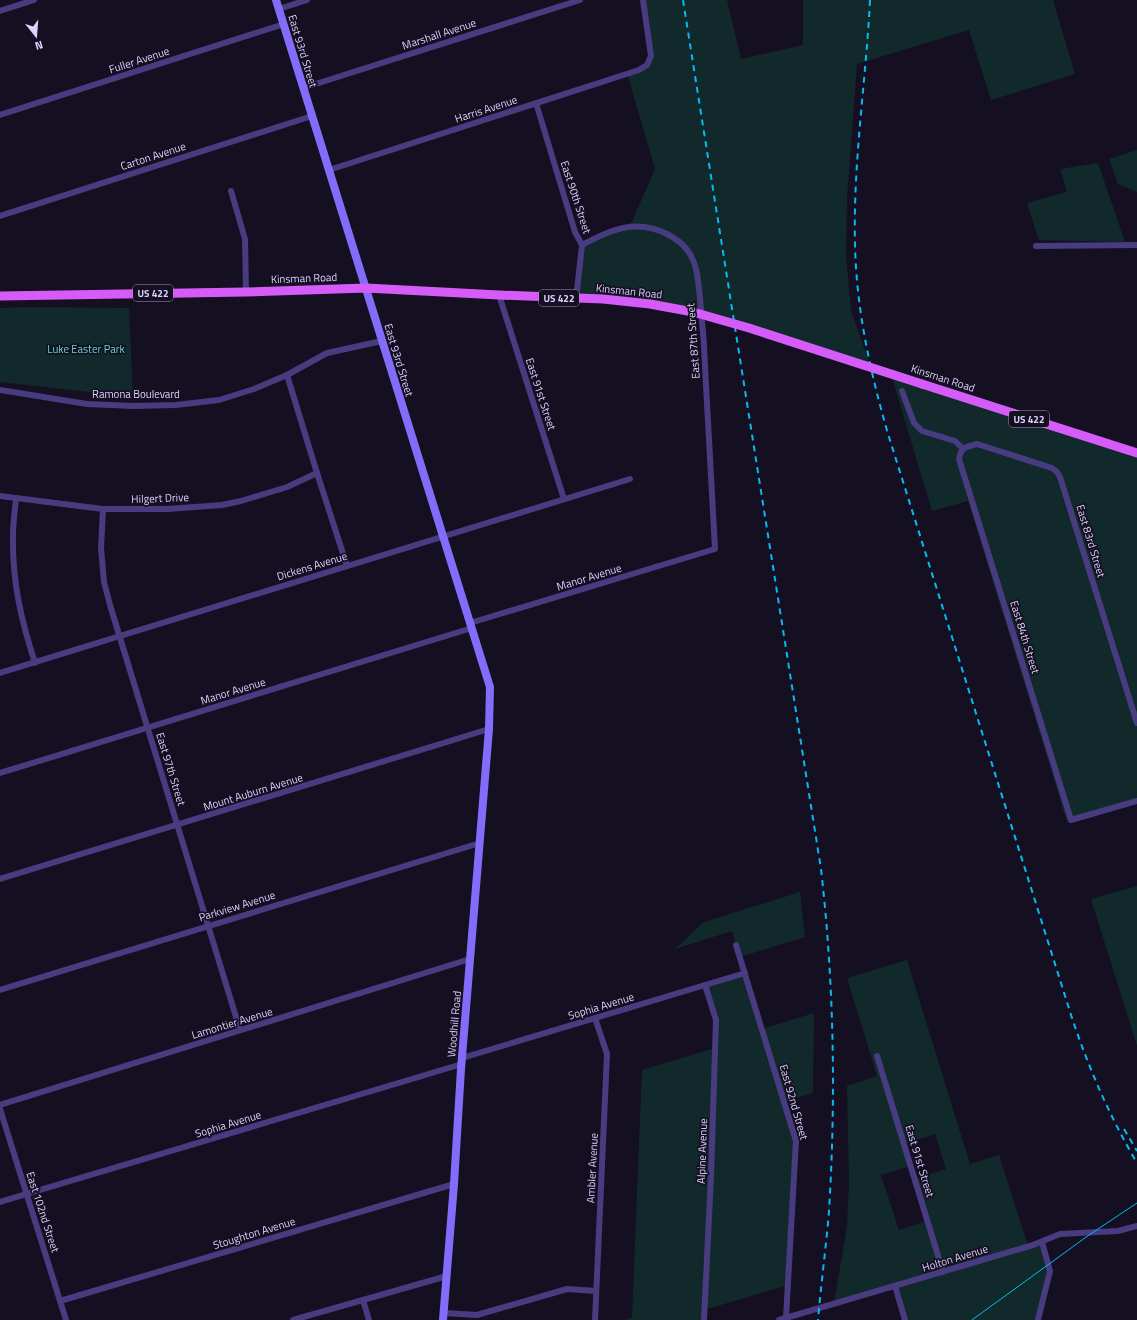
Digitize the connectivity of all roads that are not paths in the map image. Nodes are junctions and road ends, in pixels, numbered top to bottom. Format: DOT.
graph roads {
  1 [pos="34,0"];
  2 [pos="276,0"];
  3 [pos="307,0"];
  4 [pos="580,0"];
  5 [pos="643,0"];
  6 [pos="559,3"];
  7 [pos="279,9"];
  8 [pos="0,11"];
  9 [pos="284,24"];
  10 [pos="303,88"];
  11 [pos="536,103"];
  12 [pos="0,115"];
  13 [pos="312,116"];
  14 [pos="329,170"];
  15 [pos="231,191"];
  16 [pos="0,216"];
  17 [pos="582,245"];
  18 [pos="1137,245"];
  19 [pos="1036,246"];
  20 [pos="366,288"];
  21 [pos="246,292"];
  22 [pos="499,295"];
  23 [pos="0,296"];
  24 [pos="576,299"];
  25 [pos="382,341"];
  26 [pos="287,376"];
  27 [pos="0,390"];
  28 [pos="902,391"];
  29 [pos="963,449"];
  30 [pos="1137,453"];
  31 [pos="317,473"];
  32 [pos="630,479"];
  33 [pos="0,496"];
  34 [pos="16,498"];
  35 [pos="564,499"];
  36 [pos="103,509"];
  37 [pos="444,536"];
  38 [pos="715,549"];
  39 [pos="347,566"];
  40 [pos="471,625"];
  41 [pos="120,637"];
  42 [pos="35,663"];
  43 [pos="0,673"];
  44 [pos="1137,723"];
  45 [pos="148,728"];
  46 [pos="489,729"];
  47 [pos="0,773"];
  48 [pos="1137,801"];
  49 [pos="178,826"];
  50 [pos="480,843"];
  51 [pos="0,879"];
  52 [pos="208,925"];
  53 [pos="736,945"];
  54 [pos="470,960"];
  55 [pos="745,973"];
  56 [pos="705,985"];
  57 [pos="0,990"];
  58 [pos="595,1018"];
  59 [pos="240,1030"];
  60 [pos="877,1056"];
  61 [pos="462,1061"];
  62 [pos="0,1105"];
  63 [pos="0,1109"];
  64 [pos="454,1184"];
  65 [pos="27,1194"];
  66 [pos="0,1202"];
  67 [pos="1137,1226"];
  68 [pos="1042,1242"];
  69 [pos="943,1272"];
  70 [pos="447,1276"];
  71 [pos="895,1286"];
  72 [pos="596,1291"];
  73 [pos="363,1300"];
  74 [pos="60,1301"];
  75 [pos="444,1316"];
  76 [pos="786,1318"];
  77 [pos="66,1320"];
  78 [pos="293,1320"];
  79 [pos="369,1320"];
  80 [pos="595,1320"];
  81 [pos="704,1320"];
  82 [pos="779,1320"];
  83 [pos="905,1320"];
  84 [pos="1038,1320"];
  1 -- 8 [label="street"];
  2 -- 7 [label="main road, East 93rd Street"];
  3 -- 7 [label="street"];
  4 -- 6 [label="street, Marshall Avenue"];
  5 -- 11 [label="street, Harris Avenue"];
  6 -- 10 [label="street, Marshall Avenue"];
  7 -- 9 [label="main road, East 93rd Street"];
  9 -- 10 [label="main road, East 93rd Street"];
  9 -- 12 [label="street, Fuller Avenue"];
  10 -- 13 [label="main road, East 93rd Street"];
  11 -- 14 [label="street, Harris Avenue"];
  11 -- 17 [label="street, East 90th Street"];
  13 -- 14 [label="main road, East 93rd Street"];
  13 -- 16 [label="street, Carton Avenue"];
  14 -- 20 [label="main road, East 93rd Street"];
  15 -- 21 [label="street"];
  17 -- 24 [label="street, East 90th Street"];
  17 -- 38 [label="street, East 87th Street"];
  18 -- 19 [label="street"];
  20 -- 21 [label="main road, Kinsman Road / US 422"];
  20 -- 22 [label="main road, Kinsman Road / US 422"];
  20 -- 25 [label="main road, East 93rd Street"];
  21 -- 23 [label="main road, Kinsman Road / US 422"];
  22 -- 24 [label="main road, Kinsman Road / US 422"];
  22 -- 35 [label="street, East 91st Street"];
  24 -- 30 [label="main road, Kinsman Road / US 422, bridge"];
  25 -- 26 [label="street, Ramona Boulevard"];
  25 -- 37 [label="main road, East 93rd Street"];
  26 -- 27 [label="street, Ramona Boulevard"];
  26 -- 31 [label="street"];
  28 -- 29 [label="street"];
  29 -- 44 [label="street, East 83rd Street"];
  29 -- 48 [label="street, East 84th Street"];
  31 -- 36 [label="street, Hilgert Drive"];
  31 -- 39 [label="street"];
  32 -- 35 [label="street, Dickens Avenue"];
  33 -- 34 [label="street, Hilgert Drive"];
  34 -- 36 [label="street, Hilgert Drive"];
  34 -- 42 [label="street"];
  35 -- 37 [label="street, Dickens Avenue"];
  36 -- 41 [label="street, East 97th Street"];
  37 -- 39 [label="street, Dickens Avenue"];
  37 -- 40 [label="main road, East 93rd Street"];
  38 -- 40 [label="street, Manor Avenue"];
  39 -- 41 [label="street, Dickens Avenue"];
  40 -- 45 [label="street, Manor Avenue"];
  40 -- 46 [label="main road, East 93rd Street"];
  41 -- 42 [label="street, Dickens Avenue"];
  41 -- 45 [label="street, East 97th Street"];
  42 -- 43 [label="street, Dickens Avenue"];
  45 -- 47 [label="street, Manor Avenue"];
  45 -- 49 [label="street, East 97th Street"];
  46 -- 49 [label="street, Mount Auburn Avenue"];
  46 -- 50 [label="main road, Woodhill Road"];
  49 -- 51 [label="street, Mount Auburn Avenue"];
  49 -- 52 [label="street, East 97th Street"];
  50 -- 52 [label="street, Parkview Avenue"];
  50 -- 54 [label="main road, Woodhill Road"];
  52 -- 57 [label="street, Parkview Avenue"];
  52 -- 59 [label="street, East 97th Street"];
  53 -- 55 [label="street, East 92nd Street"];
  54 -- 59 [label="street, Lamontier Avenue"];
  54 -- 61 [label="main road, Woodhill Road"];
  55 -- 56 [label="street, Sophia Avenue"];
  55 -- 76 [label="street, East 92nd Street"];
  56 -- 58 [label="street, Sophia Avenue"];
  56 -- 81 [label="street, Alpine Avenue"];
  58 -- 61 [label="street, Sophia Avenue"];
  58 -- 72 [label="street, Ambler Avenue"];
  59 -- 62 [label="street, Lamontier Avenue"];
  60 -- 69 [label="street, East 91st Street"];
  61 -- 64 [label="main road, Woodhill Road"];
  61 -- 65 [label="street, Sophia Avenue"];
  63 -- 65 [label="street, East 102nd Street"];
  64 -- 70 [label="main road, Woodhill Road"];
  64 -- 74 [label="street, Stoughton Avenue"];
  65 -- 66 [label="street, Sophia Avenue"];
  65 -- 74 [label="street, East 102nd Street"];
  67 -- 68 [label="street, Holton Avenue"];
  68 -- 69 [label="street, Holton Avenue"];
  68 -- 84 [label="street"];
  69 -- 71 [label="street, Holton Avenue"];
  70 -- 73 [label="street"];
  70 -- 75 [label="main road, Woodhill Road"];
  71 -- 76 [label="street, Holton Avenue"];
  71 -- 83 [label="street"];
  72 -- 75 [label="street"];
  72 -- 80 [label="street, Ambler Avenue"];
  73 -- 78 [label="street"];
  73 -- 79 [label="street"];
  74 -- 77 [label="street, East 102nd Street"];
  76 -- 82 [label="street, Holton Avenue"];
}
